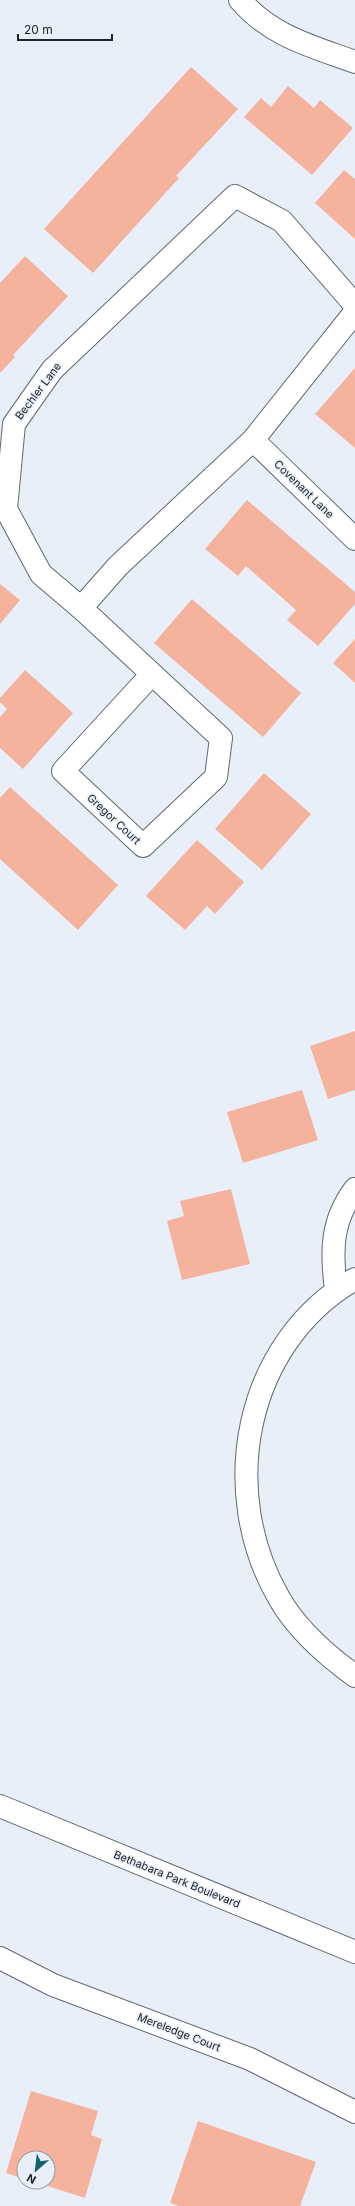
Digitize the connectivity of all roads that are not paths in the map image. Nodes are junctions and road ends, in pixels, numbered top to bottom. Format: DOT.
graph roads {
  1 [pos="240,0"];
  2 [pos="355,62"];
  3 [pos="355,305"];
  4 [pos="355,312"];
  5 [pos="253,440"];
  6 [pos="355,539"];
  7 [pos="81,608"];
  8 [pos="152,674"];
  9 [pos="355,1189"];
  10 [pos="355,1279"];
  11 [pos="336,1290"];
  12 [pos="355,1676"];
  13 [pos="0,1806"];
  14 [pos="355,1952"];
  15 [pos="0,1958"];
  16 [pos="355,2112"];
  1 -- 2 [label="street"];
  3 -- 7 [label="street, Bechler Lane"];
  4 -- 5 [label="street"];
  5 -- 6 [label="street, Covenant Lane"];
  5 -- 7 [label="street"];
  7 -- 8 [label="street, Gregor Court"];
  8 -- 8 [label="street, Gregor Court"];
  9 -- 11 [label="street"];
  10 -- 11 [label="street"];
  11 -- 12 [label="street"];
  13 -- 14 [label="street, Bethabara Park Boulevard"];
  15 -- 16 [label="street, Mereledge Court"];
}
